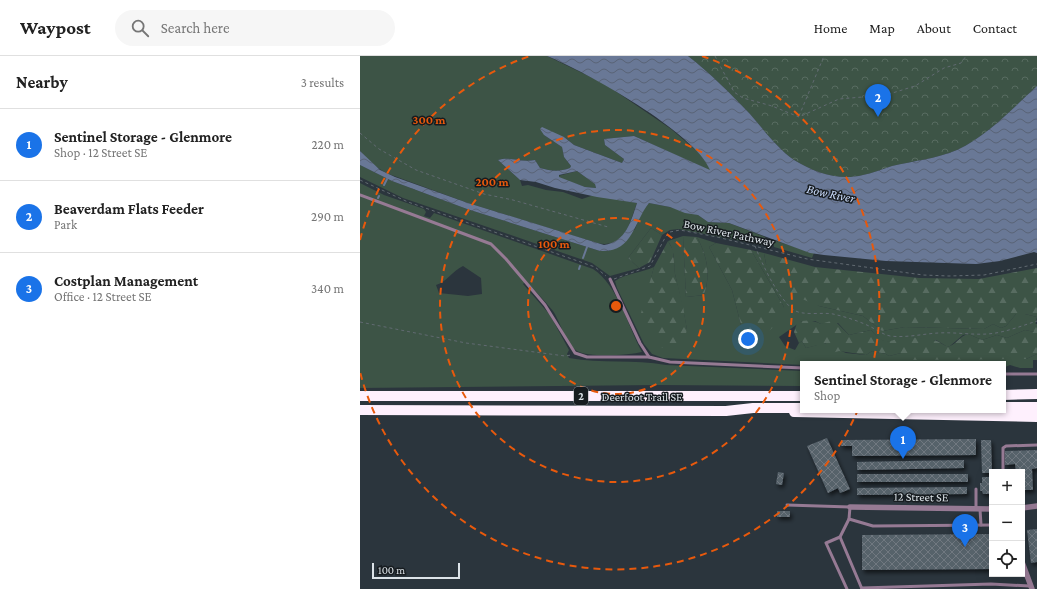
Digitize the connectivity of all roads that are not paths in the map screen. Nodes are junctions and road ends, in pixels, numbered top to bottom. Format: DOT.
graph roads {
  1 [pos="360,195"];
  2 [pos="610,279"];
  3 [pos="648,357"];
  4 [pos="800,368"];
  5 [pos="1006,374"];
  6 [pos="1037,374"];
  7 [pos="1037,394"];
  8 [pos="1006,395"];
  9 [pos="360,396"];
  10 [pos="800,396"];
  11 [pos="1006,407"];
  12 [pos="1037,407"];
  13 [pos="800,408"];
  14 [pos="360,410"];
  15 [pos="726,411"];
  16 [pos="800,412"];
  17 [pos="830,413"];
  18 [pos="1037,417"];
  19 [pos="1037,445"];
  20 [pos="1003,469"];
  21 [pos="976,489"];
  22 [pos="787,505"];
  23 [pos="1037,506"];
  24 [pos="850,507"];
  25 [pos="1025,508"];
  26 [pos="978,509"];
  27 [pos="989,509"];
  28 [pos="849,519"];
  29 [pos="981,525"];
  30 [pos="989,525"];
  31 [pos="840,537"];
  32 [pos="1025,570"];
  33 [pos="1031,587"];
  34 [pos="847,589"];
  35 [pos="862,589"];
  1 -- 3 [label="lane"];
  2 -- 3 [label="lane"];
  3 -- 4 [label="lane"];
  5 -- 6 [label="lane"];
  7 -- 8 [label="highway"];
  9 -- 10 [label="highway, Deerfoot Trail SE / 2"];
  11 -- 12 [label="highway"];
  13 -- 15 [label="highway, Deerfoot Trail SE / 2"];
  14 -- 15 [label="highway, Deerfoot Trail SE / 2"];
  15 -- 16 [label="highway"];
  17 -- 18 [label="highway"];
  19 -- 20 [label="lane"];
  21 -- 26 [label="lane"];
  22 -- 24 [label="lane"];
  23 -- 25 [label="street"];
  24 -- 26 [label="street, 12 Street SE"];
  24 -- 28 [label="lane"];
  26 -- 27 [label="street, 12 Street SE"];
  26 -- 29 [label="lane"];
  28 -- 29 [label="lane"];
  28 -- 31 [label="lane"];
  29 -- 30 [label="lane"];
  31 -- 34 [label="lane"];
  31 -- 35 [label="lane"];
  32 -- 33 [label="street"];
  33 -- 35 [label="lane"];
}
